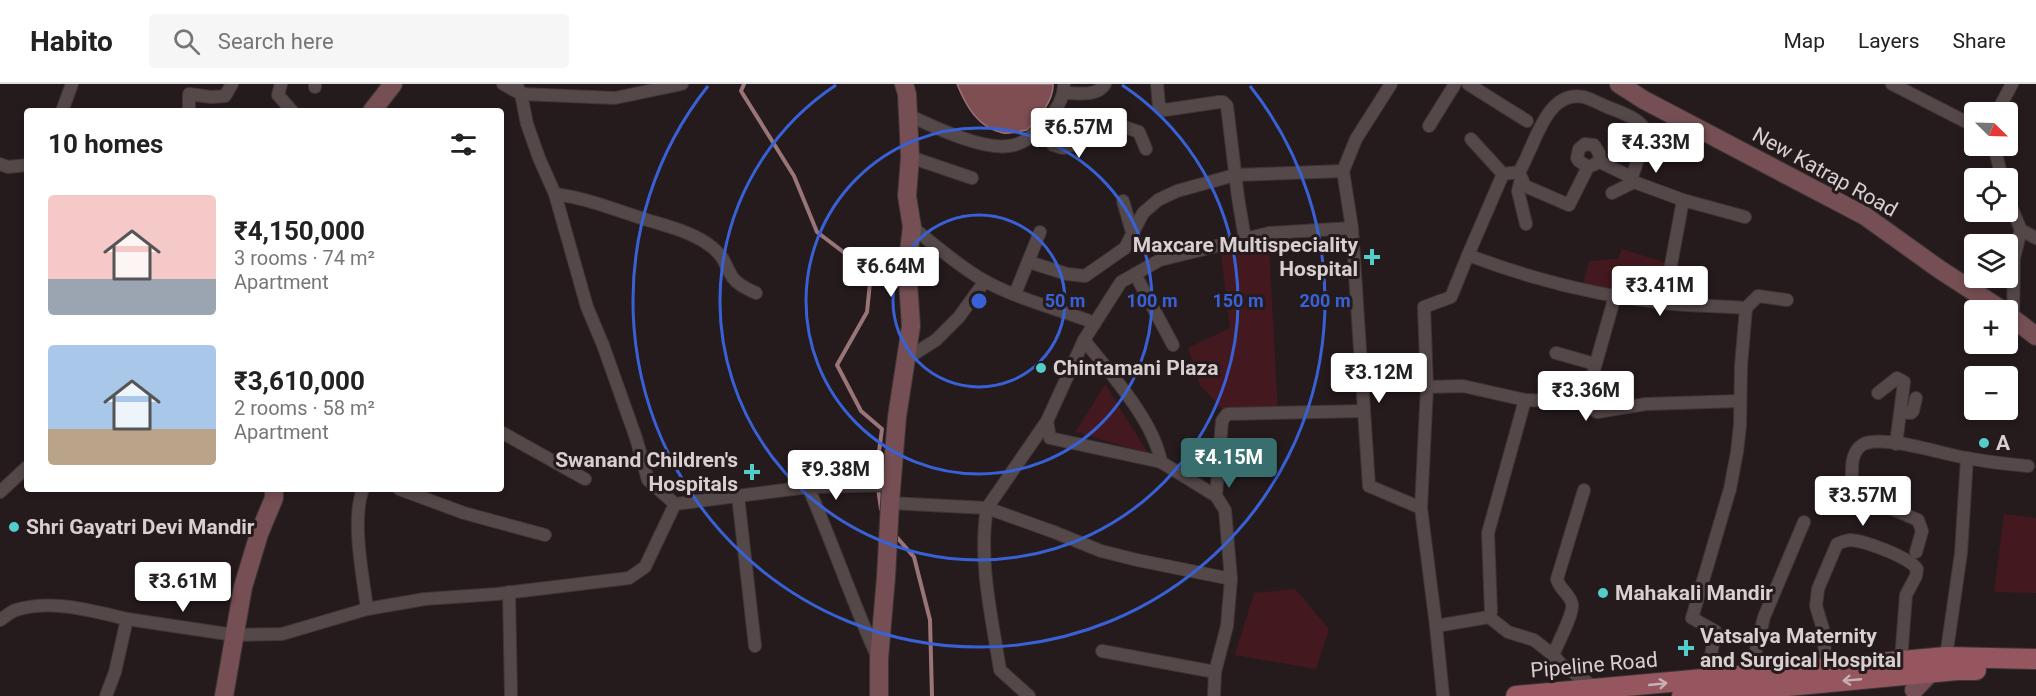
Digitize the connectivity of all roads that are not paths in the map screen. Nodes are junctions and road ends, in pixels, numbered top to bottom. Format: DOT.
graph roads {
  1 [pos="72,84"];
  2 [pos="232,84"];
  3 [pos="281,84"];
  4 [pos="393,84"];
  5 [pos="503,84"];
  6 [pos="596,84"];
  7 [pos="682,84"];
  8 [pos="904,84"];
  9 [pos="1105,84"];
  10 [pos="1157,84"];
  11 [pos="1391,84"];
  12 [pos="1455,84"];
  13 [pos="1468,84"];
  14 [pos="1619,84"];
  15 [pos="1892,84"];
  16 [pos="2012,84"];
  17 [pos="1064,88"];
  18 [pos="519,89"];
  19 [pos="601,97"];
  20 [pos="2002,102"];
  21 [pos="63,108"];
  22 [pos="189,108"];
  23 [pos="289,108"];
  24 [pos="374,108"];
  25 [pos="906,114"];
  26 [pos="1527,121"];
  27 [pos="1964,121"];
  28 [pos="1429,126"];
  29 [pos="1041,128"];
  30 [pos="1471,139"];
  31 [pos="1146,149"];
  32 [pos="910,157"];
  33 [pos="0,164"];
  34 [pos="24,165"];
  35 [pos="1343,171"];
  36 [pos="1503,174"];
  37 [pos="1235,175"];
  38 [pos="1520,175"];
  39 [pos="972,178"];
  40 [pos="1612,192"];
  41 [pos="555,195"];
  42 [pos="1683,200"];
  43 [pos="1123,201"];
  44 [pos="1745,217"];
  45 [pos="2018,222"];
  46 [pos="1526,224"];
  47 [pos="912,227"];
  48 [pos="1352,228"];
  49 [pos="2021,230"];
  50 [pos="1040,232"];
  51 [pos="1132,232"];
  52 [pos="2036,238"];
  53 [pos="1245,240"];
  54 [pos="1468,255"];
  55 [pos="1029,262"];
  56 [pos="1136,274"];
  57 [pos="985,281"];
  58 [pos="756,293"];
  59 [pos="1015,294"];
  60 [pos="1615,296"];
  61 [pos="1787,300"];
  62 [pos="1986,300"];
  63 [pos="2009,300"];
  64 [pos="1664,303"];
  65 [pos="1746,308"];
  66 [pos="2018,322"];
  67 [pos="1095,323"];
  68 [pos="2036,336"];
  69 [pos="1084,340"];
  70 [pos="1173,345"];
  71 [pos="1556,353"];
  72 [pos="906,359"];
  73 [pos="1594,364"];
  74 [pos="1427,387"];
  75 [pos="1878,393"];
  76 [pos="1916,398"];
  77 [pos="1525,400"];
  78 [pos="1740,401"];
  79 [pos="1585,402"];
  80 [pos="1364,411"];
  81 [pos="1901,412"];
  82 [pos="1047,421"];
  83 [pos="504,434"];
  84 [pos="1896,444"];
  85 [pos="1967,458"];
  86 [pos="1161,462"];
  87 [pos="2028,466"];
  88 [pos="24,470"];
  89 [pos="585,479"];
  90 [pos="808,487"];
  91 [pos="1584,490"];
  92 [pos="0,492"];
  93 [pos="274,492"];
  94 [pos="362,492"];
  95 [pos="407,492"];
  96 [pos="1216,495"];
  97 [pos="738,496"];
  98 [pos="888,496"];
  99 [pos="675,504"];
  100 [pos="987,508"];
  101 [pos="1421,508"];
  102 [pos="1804,522"];
  103 [pos="545,536"];
  104 [pos="1916,552"];
  105 [pos="1231,579"];
  106 [pos="509,592"];
  107 [pos="367,609"];
  108 [pos="1489,617"];
  109 [pos="0,620"];
  110 [pos="127,620"];
  111 [pos="1436,626"];
  112 [pos="234,636"];
  113 [pos="755,646"];
  114 [pos="1102,651"];
  115 [pos="1553,655"];
  116 [pos="1947,657"];
  117 [pos="879,659"];
  118 [pos="2036,659"];
  119 [pos="1826,668"];
  120 [pos="2036,671"];
  121 [pos="1215,672"];
  122 [pos="1929,674"];
  123 [pos="1750,675"];
  124 [pos="1705,679"];
  125 [pos="1908,680"];
  126 [pos="1598,690"];
  127 [pos="106,696"];
  128 [pos="224,696"];
  129 [pos="512,696"];
  130 [pos="879,696"];
  131 [pos="1029,696"];
  132 [pos="1214,696"];
  133 [pos="1443,696"];
  134 [pos="1516,696"];
  135 [pos="1683,696"];
  1 -- 21 [label="street"];
  2 -- 22 [label="street"];
  3 -- 23 [label="street"];
  4 -- 24 [label="street"];
  5 -- 18 [label="street"];
  6 -- 19 [label="street"];
  7 -- 19 [label="street"];
  8 -- 25 [label="street"];
  9 -- 17 [label="street"];
  10 -- 37 [label="street"];
  11 -- 35 [label="street"];
  12 -- 28 [label="street"];
  13 -- 26 [label="street"];
  14 -- 62 [label="street, New Katrap Road"];
  15 -- 27 [label="street"];
  16 -- 20 [label="street"];
  17 -- 29 [label="street"];
  18 -- 19 [label="street"];
  18 -- 41 [label="street"];
  25 -- 29 [label="street"];
  25 -- 32 [label="street"];
  29 -- 31 [label="street"];
  30 -- 36 [label="street"];
  32 -- 39 [label="street"];
  32 -- 47 [label="street"];
  33 -- 34 [label="street"];
  35 -- 37 [label="street"];
  35 -- 48 [label="street"];
  36 -- 38 [label="street"];
  36 -- 54 [label="street"];
  37 -- 51 [label="street"];
  37 -- 53 [label="street"];
  38 -- 38 [label="street"];
  38 -- 46 [label="street"];
  40 -- 42 [label="street"];
  41 -- 58 [label="street"];
  41 -- 99 [label="street"];
  42 -- 44 [label="street"];
  42 -- 64 [label="street"];
  43 -- 51 [label="street"];
  45 -- 49 [label="street"];
  47 -- 57 [label="street"];
  47 -- 72 [label="street"];
  48 -- 53 [label="street"];
  48 -- 80 [label="street"];
  49 -- 52 [label="street"];
  49 -- 63 [label="street"];
  50 -- 55 [label="street"];
  51 -- 55 [label="street"];
  53 -- 56 [label="street"];
  54 -- 60 [label="street"];
  54 -- 74 [label="street"];
  55 -- 59 [label="street"];
  56 -- 67 [label="street"];
  56 -- 70 [label="street"];
  57 -- 59 [label="street"];
  57 -- 72 [label="street"];
  59 -- 67 [label="street"];
  60 -- 64 [label="street"];
  60 -- 73 [label="street"];
  61 -- 65 [label="street"];
  64 -- 65 [label="street"];
  65 -- 78 [label="street"];
  66 -- 68 [label="street, New Katrap Road"];
  67 -- 69 [label="street"];
  69 -- 82 [label="street"];
  69 -- 86 [label="street"];
  71 -- 73 [label="street"];
  72 -- 98 [label="street"];
  73 -- 79 [label="street"];
  74 -- 77 [label="street"];
  74 -- 101 [label="street"];
  75 -- 81 [label="street"];
  76 -- 81 [label="street"];
  77 -- 79 [label="street"];
  77 -- 108 [label="street"];
  78 -- 79 [label="street"];
  78 -- 124 [label="street"];
  80 -- 96 [label="street"];
  80 -- 101 [label="street"];
  81 -- 84 [label="street"];
  82 -- 86 [label="street"];
  82 -- 100 [label="street"];
  83 -- 89 [label="street"];
  84 -- 85 [label="street"];
  84 -- 104 [label="street"];
  85 -- 87 [label="street"];
  85 -- 116 [label="street"];
  86 -- 96 [label="street"];
  88 -- 92 [label="street"];
  90 -- 97 [label="street"];
  90 -- 98 [label="street"];
  90 -- 117 [label="street"];
  91 -- 115 [label="street"];
  93 -- 112 [label="street"];
  94 -- 107 [label="street"];
  95 -- 103 [label="street"];
  96 -- 105 [label="street"];
  97 -- 99 [label="street"];
  97 -- 113 [label="street"];
  98 -- 100 [label="street"];
  98 -- 117 [label="street"];
  99 -- 106 [label="street"];
  100 -- 105 [label="street"];
  100 -- 131 [label="street"];
  101 -- 111 [label="street"];
  102 -- 123 [label="street"];
  105 -- 121 [label="street"];
  106 -- 107 [label="street"];
  106 -- 129 [label="street"];
  107 -- 112 [label="street"];
  108 -- 111 [label="street"];
  108 -- 115 [label="street"];
  109 -- 110 [label="street"];
  110 -- 112 [label="street"];
  110 -- 127 [label="street"];
  111 -- 133 [label="street"];
  112 -- 128 [label="street"];
  114 -- 121 [label="street"];
  115 -- 126 [label="street"];
  116 -- 118 [label="main road, Pipeline Road"];
  116 -- 122 [label="street"];
  116 -- 125 [label="main road, Pipeline Road"];
  117 -- 130 [label="street"];
  119 -- 123 [label="main road, Pipeline Road"];
  119 -- 125 [label="main road, Pipeline Road"];
  119 -- 125 [label="street"];
  120 -- 122 [label="main road, Pipeline Road"];
  121 -- 132 [label="street"];
  122 -- 125 [label="main road, Pipeline Road"];
  123 -- 124 [label="main road, Pipeline Road"];
  126 -- 124 [label="main road, Pipeline Road, one-way"];
  125 -- 135 [label="main road, Pipeline Road, one-way"];
  126 -- 134 [label="main road, Pipeline Road"];
}
